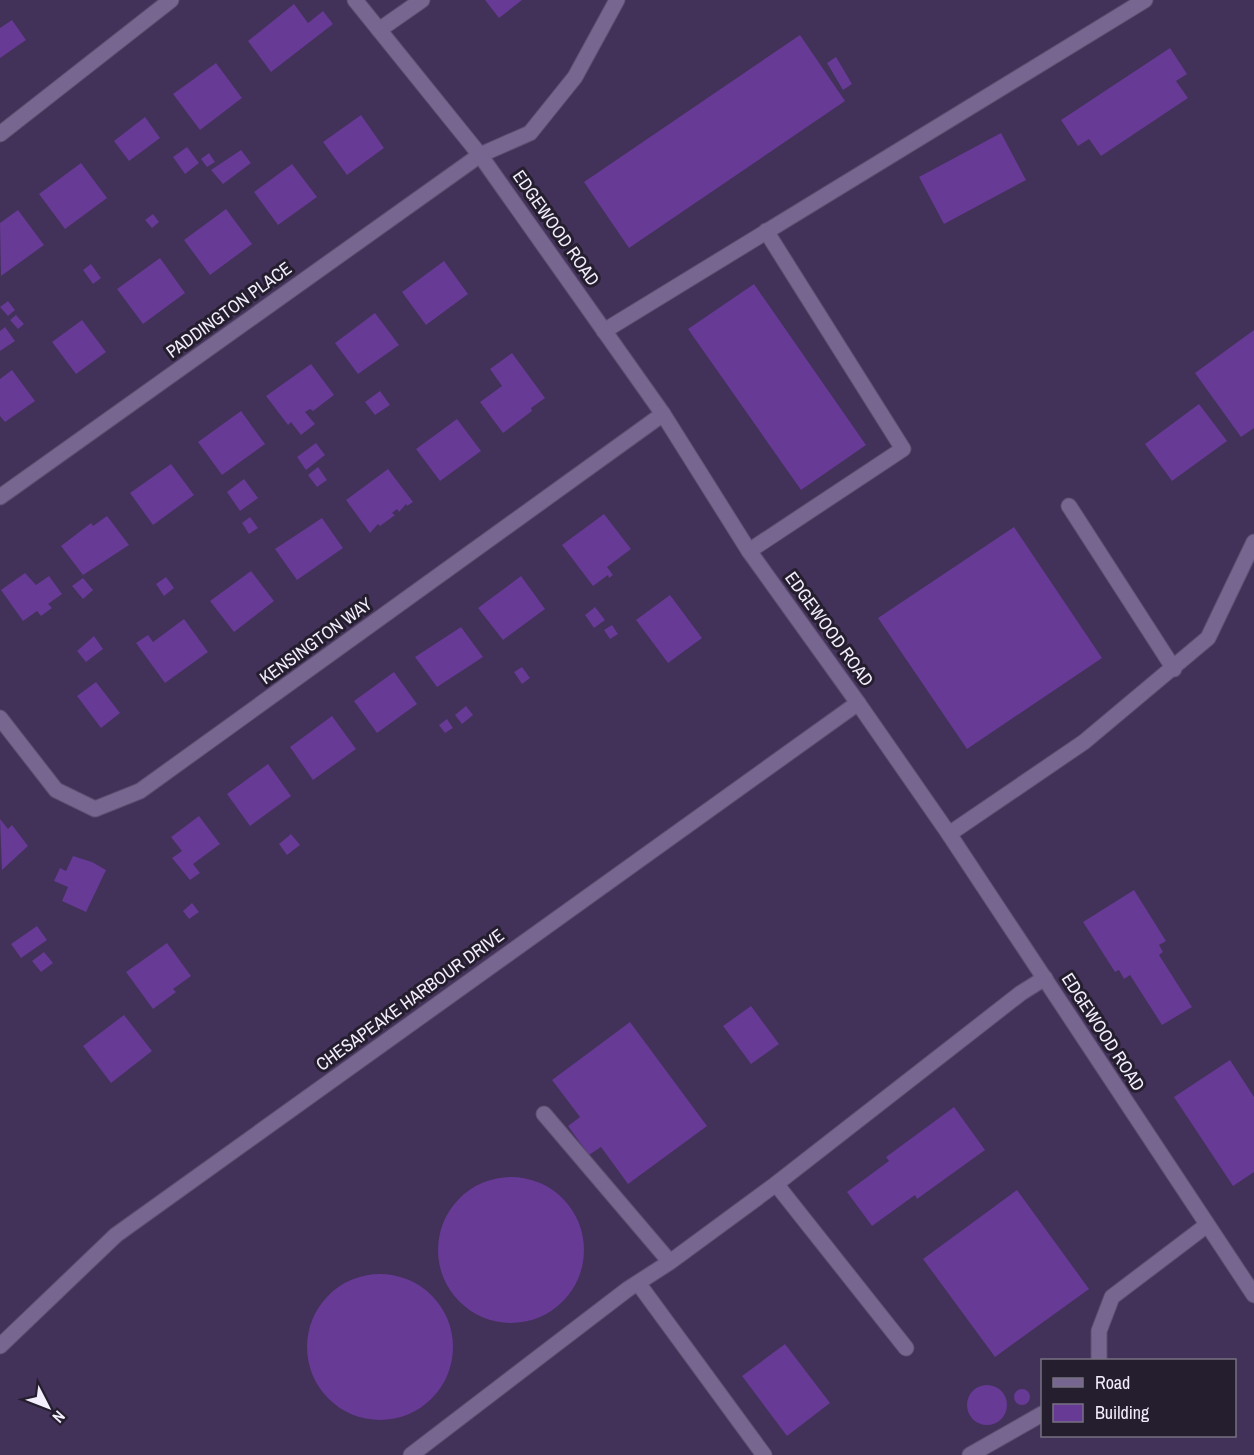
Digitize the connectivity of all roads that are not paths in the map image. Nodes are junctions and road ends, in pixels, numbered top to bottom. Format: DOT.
graph roads {
  1 [pos="171,0"];
  2 [pos="355,0"];
  3 [pos="422,0"];
  4 [pos="617,0"];
  5 [pos="1144,0"];
  6 [pos="379,30"];
  7 [pos="0,134"];
  8 [pos="480,155"];
  9 [pos="766,231"];
  10 [pos="604,330"];
  11 [pos="663,414"];
  12 [pos="0,497"];
  13 [pos="1069,506"];
  14 [pos="1254,542"];
  15 [pos="749,550"];
  16 [pos="1174,669"];
  17 [pos="858,703"];
  18 [pos="0,718"];
  19 [pos="949,834"];
  20 [pos="1045,978"];
  21 [pos="544,1114"];
  22 [pos="776,1184"];
  23 [pos="1207,1225"];
  24 [pos="670,1262"];
  25 [pos="638,1283"];
  26 [pos="1254,1295"];
  27 [pos="0,1346"];
  28 [pos="906,1348"];
  29 [pos="1099,1359"];
  30 [pos="1041,1415"];
  31 [pos="411,1455"];
  32 [pos="764,1455"];
  33 [pos="970,1455"];
  1 -- 7 [label="street"];
  2 -- 6 [label="street, EDGEWOOD ROAD"];
  3 -- 6 [label="street"];
  4 -- 8 [label="street, PADDINGTON PLACE"];
  5 -- 9 [label="street"];
  6 -- 8 [label="street, EDGEWOOD ROAD"];
  8 -- 10 [label="street, EDGEWOOD ROAD"];
  8 -- 12 [label="street, PADDINGTON PLACE"];
  9 -- 10 [label="street"];
  9 -- 15 [label="street"];
  10 -- 11 [label="street, EDGEWOOD ROAD"];
  11 -- 15 [label="street, EDGEWOOD ROAD"];
  11 -- 18 [label="street, KENSINGTON WAY"];
  13 -- 16 [label="street"];
  14 -- 16 [label="street"];
  15 -- 17 [label="street, EDGEWOOD ROAD"];
  16 -- 19 [label="street"];
  17 -- 19 [label="street, EDGEWOOD ROAD"];
  17 -- 27 [label="street, CHESAPEAKE HARBOUR DRIVE"];
  19 -- 20 [label="street, EDGEWOOD ROAD"];
  20 -- 22 [label="street"];
  20 -- 23 [label="street, EDGEWOOD ROAD"];
  21 -- 24 [label="street"];
  22 -- 24 [label="street"];
  22 -- 28 [label="street"];
  23 -- 26 [label="street, EDGEWOOD ROAD"];
  23 -- 29 [label="street"];
  24 -- 25 [label="street"];
  25 -- 31 [label="street"];
  25 -- 32 [label="street"];
  30 -- 33 [label="street"];
}
